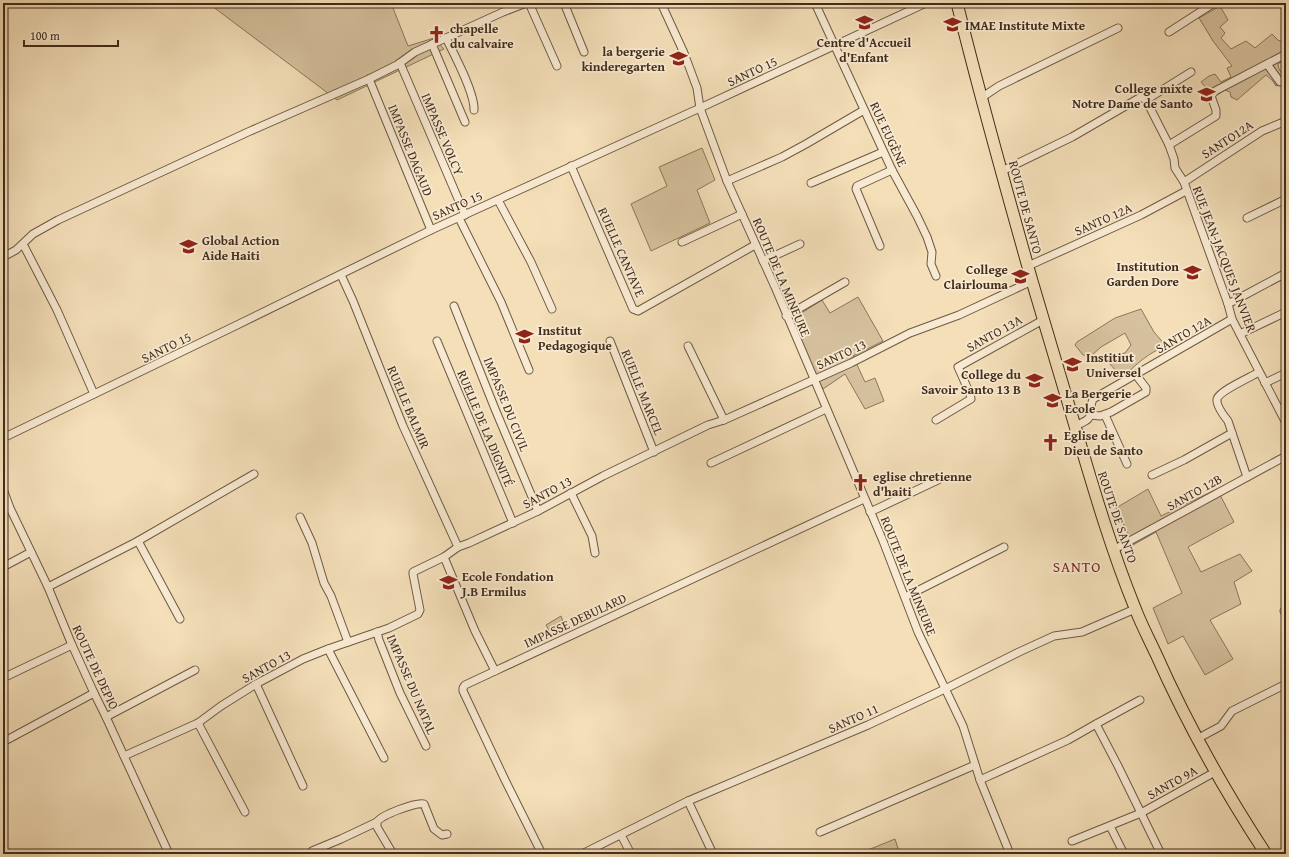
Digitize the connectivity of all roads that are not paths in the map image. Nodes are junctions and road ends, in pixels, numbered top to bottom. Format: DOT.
graph roads {
  1 [pos="528,3"];
  2 [pos="564,3"];
  3 [pos="661,3"];
  4 [pos="815,3"];
  5 [pos="926,3"];
  6 [pos="957,3"];
  7 [pos="1214,3"];
  8 [pos="1118,28"];
  9 [pos="1169,32"];
  10 [pos="446,38"];
  11 [pos="432,44"];
  12 [pos="835,46"];
  13 [pos="584,52"];
  14 [pos="1286,54"];
  15 [pos="400,62"];
  16 [pos="1267,64"];
  17 [pos="558,66"];
  18 [pos="1191,72"];
  19 [pos="369,79"];
  20 [pos="1286,82"];
  21 [pos="980,98"];
  22 [pos="1146,100"];
  23 [pos="700,108"];
  24 [pos="474,110"];
  25 [pos="864,110"];
  26 [pos="1286,121"];
  27 [pos="465,122"];
  28 [pos="1169,145"];
  29 [pos="883,152"];
  30 [pos="571,166"];
  31 [pos="892,170"];
  32 [pos="1002,171"];
  33 [pos="727,181"];
  34 [pos="1184,182"];
  35 [pos="811,183"];
  36 [pos="1186,191"];
  37 [pos="1286,199"];
  38 [pos="498,200"];
  39 [pos="742,214"];
  40 [pos="462,216"];
  41 [pos="1247,218"];
  42 [pos="431,230"];
  43 [pos="682,242"];
  44 [pos="23,244"];
  45 [pos="800,244"];
  46 [pos="755,245"];
  47 [pos="880,246"];
  48 [pos="3,258"];
  49 [pos="763,261"];
  50 [pos="1028,266"];
  51 [pos="1286,274"];
  52 [pos="341,275"];
  53 [pos="936,276"];
  54 [pos="1032,281"];
  55 [pos="845,282"];
  56 [pos="1228,304"];
  57 [pos="454,306"];
  58 [pos="552,309"];
  59 [pos="1286,312"];
  60 [pos="786,316"];
  61 [pos="1232,319"];
  62 [pos="1043,320"];
  63 [pos="1240,334"];
  64 [pos="437,341"];
  65 [pos="610,341"];
  66 [pos="688,346"];
  67 [pos="529,370"];
  68 [pos="1259,372"];
  69 [pos="1286,373"];
  70 [pos="1136,375"];
  71 [pos="813,380"];
  72 [pos="1265,383"];
  73 [pos="94,394"];
  74 [pos="826,409"];
  75 [pos="1091,415"];
  76 [pos="1105,415"];
  77 [pos="724,420"];
  78 [pos="936,420"];
  79 [pos="1286,423"];
  80 [pos="1075,426"];
  81 [pos="1232,434"];
  82 [pos="3,438"];
  83 [pos="654,452"];
  84 [pos="1286,456"];
  85 [pos="711,463"];
  86 [pos="1127,464"];
  87 [pos="254,474"];
  88 [pos="1152,475"];
  89 [pos="1246,477"];
  90 [pos="938,480"];
  91 [pos="3,489"];
  92 [pos="571,493"];
  93 [pos="864,499"];
  94 [pos="538,511"];
  95 [pos="870,512"];
  96 [pos="300,517"];
  97 [pos="513,523"];
  98 [pos="138,541"];
  99 [pos="458,547"];
  100 [pos="1004,547"];
  101 [pos="1113,550"];
  102 [pos="31,552"];
  103 [pos="595,553"];
  104 [pos="444,557"];
  105 [pos="3,567"];
  106 [pos="48,587"];
  107 [pos="905,597"];
  108 [pos="1135,609"];
  109 [pos="180,619"];
  110 [pos="377,632"];
  111 [pos="348,642"];
  112 [pos="72,645"];
  113 [pos="328,648"];
  114 [pos="195,670"];
  115 [pos="495,670"];
  116 [pos="3,678"];
  117 [pos="256,684"];
  118 [pos="1286,684"];
  119 [pos="944,690"];
  120 [pos="94,693"];
  121 [pos="1140,700"];
  122 [pos="106,717"];
  123 [pos="198,723"];
  124 [pos="1096,724"];
  125 [pos="1198,739"];
  126 [pos="3,742"];
  127 [pos="426,746"];
  128 [pos="124,756"];
  129 [pos="384,758"];
  130 [pos="975,765"];
  131 [pos="1215,772"];
  132 [pos="980,780"];
  133 [pos="303,786"];
  134 [pos="688,801"];
  135 [pos="245,812"];
  136 [pos="1141,812"];
  137 [pos="376,822"];
  138 [pos="1110,826"];
  139 [pos="820,832"];
  140 [pos="447,834"];
  141 [pos="621,835"];
  142 [pos="1072,841"];
  143 [pos="169,854"];
  144 [pos="310,854"];
  145 [pos="393,854"];
  146 [pos="542,854"];
  147 [pos="582,854"];
  148 [pos="631,854"];
  149 [pos="712,854"];
  150 [pos="1010,854"];
  151 [pos="1124,854"];
  152 [pos="1161,854"];
  153 [pos="1266,854"];
  1 -- 10 [label="street"];
  1 -- 17 [label="street"];
  2 -- 13 [label="street"];
  3 -- 23 [label="street, ROUTE DE LA MINEURE"];
  4 -- 12 [label="street, RUE EUGÈNE"];
  5 -- 12 [label="street, SANTO 15"];
  6 -- 21 [label="main road, ROUTE DE SANTO"];
  7 -- 9 [label="street"];
  8 -- 21 [label="street"];
  10 -- 11 [label="street"];
  10 -- 24 [label="street"];
  11 -- 15 [label="street"];
  11 -- 27 [label="street"];
  12 -- 23 [label="street, SANTO 15"];
  12 -- 25 [label="street, RUE EUGÈNE"];
  14 -- 16 [label="street"];
  15 -- 19 [label="street"];
  15 -- 40 [label="street, IMPASSE VOLCY"];
  16 -- 20 [label="street"];
  16 -- 28 [label="street"];
  18 -- 22 [label="street"];
  19 -- 42 [label="street, IMPASSE DAGAUD"];
  19 -- 44 [label="street"];
  21 -- 32 [label="main road, ROUTE DE SANTO"];
  22 -- 28 [label="street, RUE JEAN-JACQUES JANVIER"];
  22 -- 32 [label="street"];
  23 -- 30 [label="street, SANTO 15"];
  23 -- 33 [label="street, ROUTE DE LA MINEURE"];
  25 -- 29 [label="street, RUE EUGÈNE"];
  25 -- 33 [label="street"];
  26 -- 34 [label="street, SANTO12A"];
  28 -- 34 [label="street, RUE JEAN-JACQUES JANVIER"];
  29 -- 31 [label="street, RUE EUGÈNE"];
  29 -- 35 [label="street"];
  30 -- 38 [label="street, SANTO 15"];
  30 -- 46 [label="street, RUELLE CANTAVE"];
  31 -- 47 [label="street"];
  31 -- 53 [label="street, RUE EUGÈNE"];
  32 -- 50 [label="main road, ROUTE DE SANTO"];
  33 -- 39 [label="street, ROUTE DE LA MINEURE"];
  34 -- 36 [label="street, RUE JEAN-JACQUES JANVIER"];
  36 -- 50 [label="street, SANTO 12A"];
  36 -- 56 [label="street, RUE JEAN-JACQUES JANVIER"];
  37 -- 41 [label="street"];
  38 -- 40 [label="street, SANTO 15"];
  38 -- 58 [label="street"];
  39 -- 43 [label="street"];
  39 -- 46 [label="street, ROUTE DE LA MINEURE"];
  40 -- 42 [label="street, SANTO 15"];
  40 -- 67 [label="street, IMPASSE VOLCY"];
  42 -- 52 [label="street, SANTO 15"];
  44 -- 48 [label="street"];
  44 -- 73 [label="street"];
  45 -- 49 [label="street"];
  46 -- 49 [label="street, ROUTE DE LA MINEURE"];
  49 -- 60 [label="street, ROUTE DE LA MINEURE"];
  50 -- 54 [label="main road, ROUTE DE SANTO"];
  51 -- 56 [label="street"];
  52 -- 73 [label="street, SANTO 15"];
  52 -- 99 [label="street, RUELLE BALMIR"];
  54 -- 62 [label="main road, ROUTE DE SANTO"];
  54 -- 71 [label="street, SANTO 13"];
  55 -- 60 [label="street"];
  56 -- 61 [label="street, RUE JEAN-JACQUES JANVIER"];
  57 -- 94 [label="street, IMPASSE DU CIVIL"];
  59 -- 63 [label="street"];
  60 -- 71 [label="street, ROUTE DE LA MINEURE"];
  61 -- 63 [label="street, RUE JEAN-JACQUES JANVIER"];
  61 -- 70 [label="street, SANTO 12A"];
  62 -- 78 [label="street, SANTO 13A"];
  62 -- 80 [label="main road, ROUTE DE SANTO"];
  63 -- 68 [label="street, RUE JEAN-JACQUES JANVIER"];
  64 -- 97 [label="street, RUELLE DE LA DIGNITÉ"];
  65 -- 83 [label="street, RUELLE MARCEL"];
  66 -- 77 [label="street"];
  68 -- 72 [label="street, RUE JEAN-JACQUES JANVIER"];
  68 -- 81 [label="street"];
  69 -- 72 [label="street"];
  70 -- 75 [label="street, SANTO 12A"];
  70 -- 76 [label="street"];
  71 -- 74 [label="street, ROUTE DE LA MINEURE"];
  71 -- 77 [label="street, SANTO 13"];
  72 -- 79 [label="street, RUE JEAN-JACQUES JANVIER"];
  73 -- 82 [label="street, SANTO 15"];
  74 -- 85 [label="street"];
  74 -- 93 [label="street, ROUTE DE LA MINEURE"];
  75 -- 76 [label="street"];
  75 -- 80 [label="street"];
  76 -- 86 [label="street"];
  77 -- 83 [label="street, SANTO 13"];
  80 -- 101 [label="main road, ROUTE DE SANTO"];
  81 -- 88 [label="street"];
  81 -- 89 [label="street"];
  83 -- 92 [label="street, SANTO 13"];
  84 -- 89 [label="street, SANTO 12B"];
  87 -- 98 [label="street"];
  89 -- 101 [label="street, SANTO 12B"];
  90 -- 95 [label="street"];
  91 -- 102 [label="street, ROUTE DE DEPIO"];
  92 -- 94 [label="street, SANTO 13"];
  92 -- 103 [label="street"];
  93 -- 95 [label="street, ROUTE DE LA MINEURE"];
  93 -- 115 [label="street, IMPASSE DEBULARD"];
  94 -- 97 [label="street, SANTO 13"];
  95 -- 107 [label="street, ROUTE DE LA MINEURE"];
  96 -- 111 [label="street"];
  97 -- 99 [label="street, SANTO 13"];
  98 -- 106 [label="street"];
  98 -- 109 [label="street"];
  99 -- 104 [label="street, SANTO 13"];
  100 -- 107 [label="street"];
  101 -- 108 [label="main road, ROUTE DE SANTO"];
  102 -- 105 [label="street"];
  102 -- 106 [label="street, ROUTE DE DEPIO"];
  104 -- 110 [label="street, SANTO 13"];
  104 -- 115 [label="street"];
  106 -- 112 [label="street, ROUTE DE DEPIO"];
  107 -- 119 [label="street, ROUTE DE LA MINEURE"];
  108 -- 119 [label="street, SANTO 11"];
  108 -- 125 [label="main road, ROUTE DE SANTO"];
  110 -- 111 [label="street, SANTO 13"];
  110 -- 127 [label="street, IMPASSE DU NATAL"];
  111 -- 113 [label="street, SANTO 13"];
  112 -- 116 [label="street"];
  112 -- 120 [label="street, ROUTE DE DEPIO"];
  113 -- 117 [label="street, SANTO 13"];
  113 -- 129 [label="street"];
  114 -- 122 [label="street"];
  115 -- 146 [label="street, IMPASSE DEBULARD"];
  117 -- 123 [label="street, SANTO 13"];
  117 -- 133 [label="street"];
  118 -- 125 [label="street"];
  119 -- 130 [label="street, ROUTE DE LA MINEURE"];
  119 -- 134 [label="street, SANTO 11"];
  120 -- 122 [label="street, ROUTE DE DEPIO"];
  120 -- 126 [label="street"];
  121 -- 124 [label="street"];
  122 -- 128 [label="street, ROUTE DE DEPIO"];
  123 -- 128 [label="street, SANTO 13"];
  123 -- 135 [label="street"];
  124 -- 132 [label="street"];
  124 -- 136 [label="street"];
  125 -- 131 [label="main road, ROUTE DE SANTO"];
  128 -- 143 [label="street, ROUTE DE DEPIO"];
  130 -- 132 [label="street, ROUTE DE LA MINEURE"];
  130 -- 139 [label="street"];
  131 -- 136 [label="street, SANTO 9A"];
  131 -- 153 [label="main road, ROUTE DE SANTO"];
  132 -- 150 [label="street, ROUTE DE LA MINEURE"];
  134 -- 141 [label="street, SANTO 11"];
  134 -- 149 [label="street"];
  136 -- 138 [label="street, SANTO 9A"];
  136 -- 152 [label="street"];
  137 -- 140 [label="street"];
  137 -- 144 [label="street"];
  137 -- 145 [label="street"];
  138 -- 142 [label="street, SANTO 9A"];
  138 -- 151 [label="street"];
  141 -- 147 [label="street, SANTO 11"];
  141 -- 148 [label="street"];
}
